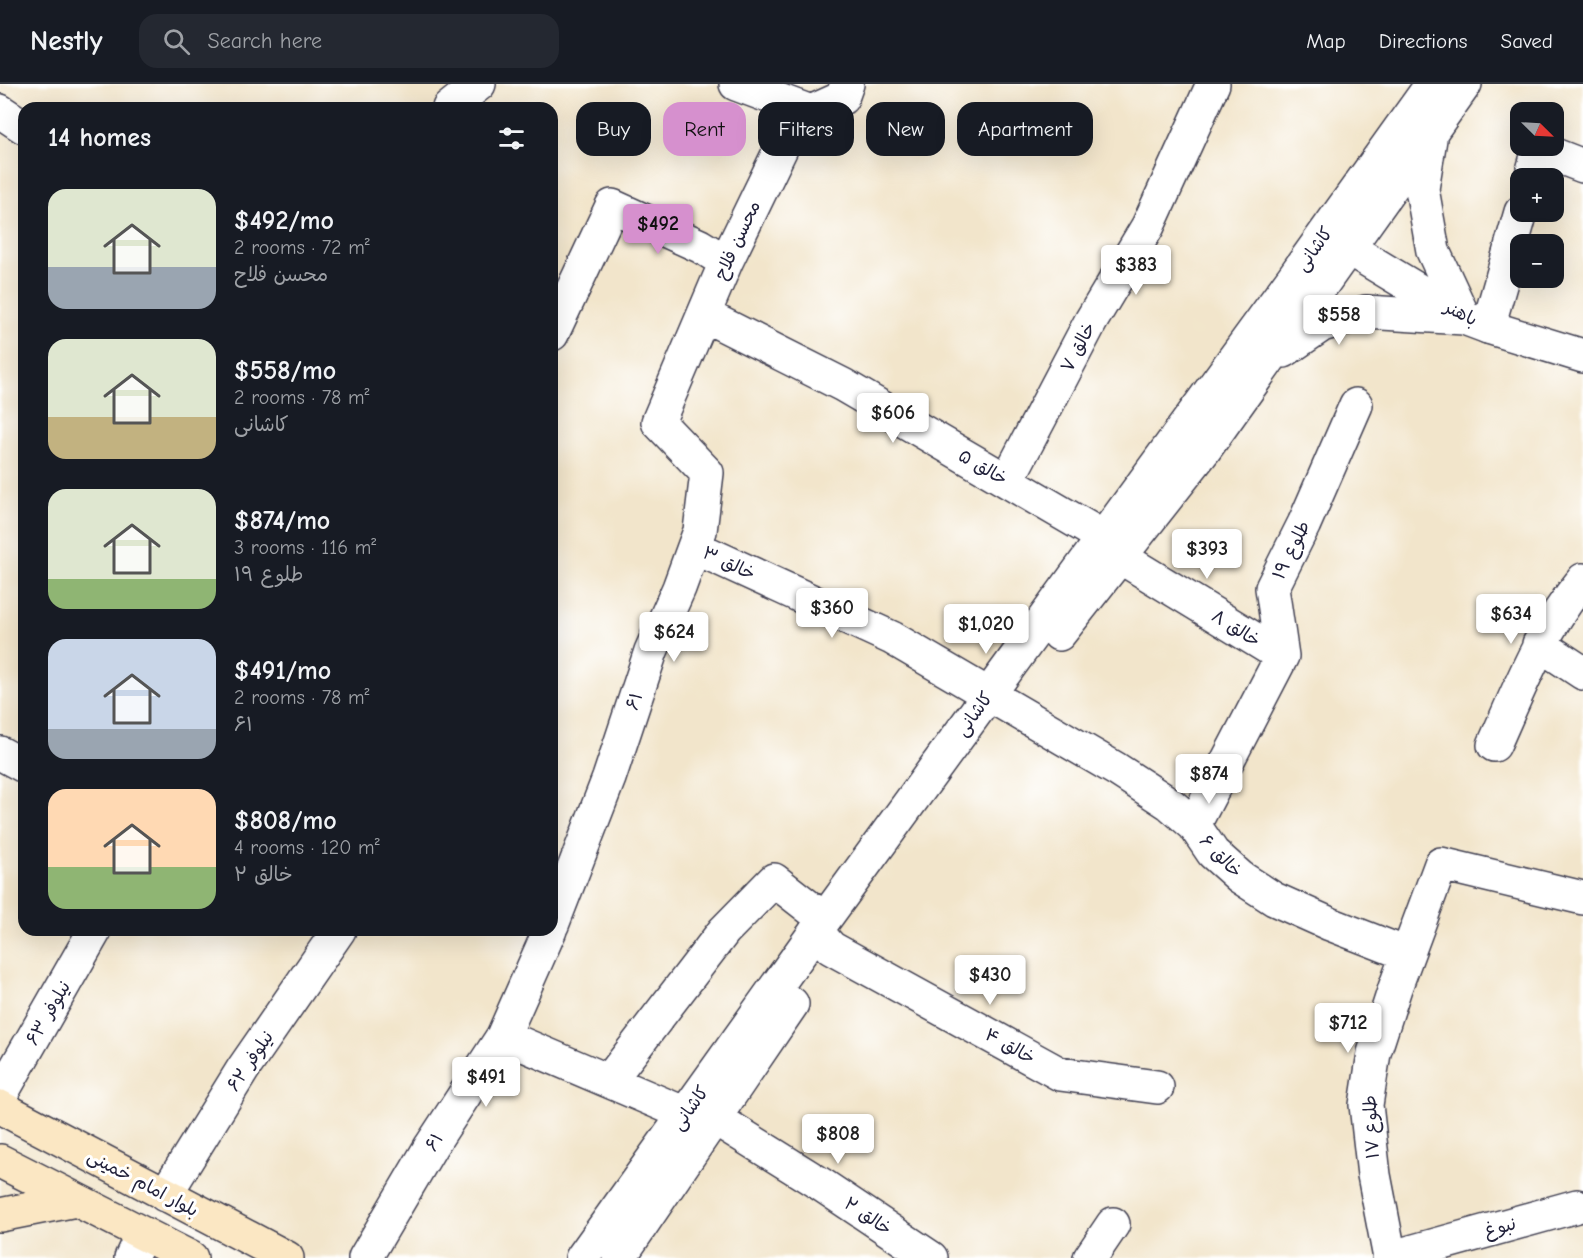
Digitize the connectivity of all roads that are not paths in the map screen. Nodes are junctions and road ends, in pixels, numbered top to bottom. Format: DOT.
graph roads {
  1 [pos="478,84"];
  2 [pos="736,84"];
  3 [pos="847,84"];
  4 [pos="1213,84"];
  5 [pos="1432,84"];
  6 [pos="1438,84"];
  7 [pos="1465,84"];
  8 [pos="457,102"];
  9 [pos="784,102"];
  10 [pos="833,102"];
  11 [pos="0,111"];
  12 [pos="18,123"];
  13 [pos="1432,131"];
  14 [pos="777,156"];
  15 [pos="1535,164"];
  16 [pos="1583,166"];
  17 [pos="1517,222"];
  18 [pos="1348,248"];
  19 [pos="726,262"];
  20 [pos="704,315"];
  21 [pos="558,321"];
  22 [pos="1476,322"];
  23 [pos="1583,356"];
  24 [pos="1266,364"];
  25 [pos="1222,376"];
  26 [pos="1356,405"];
  27 [pos="658,422"];
  28 [pos="1007,481"];
  29 [pos="694,547"];
  30 [pos="1112,547"];
  31 [pos="1583,580"];
  32 [pos="1539,644"];
  33 [pos="1282,656"];
  34 [pos="1583,673"];
  35 [pos="997,699"];
  36 [pos="1494,745"];
  37 [pos="1194,825"];
  38 [pos="1583,898"];
  39 [pos="558,910"];
  40 [pos="824,932"];
  41 [pos="92,936"];
  42 [pos="335,936"];
  43 [pos="547,936"];
  44 [pos="1407,954"];
  45 [pos="503,1036"];
  46 [pos="609,1081"];
  47 [pos="1157,1087"];
  48 [pos="0,1096"];
  49 [pos="0,1107"];
  50 [pos="699,1116"];
  51 [pos="0,1161"];
  52 [pos="165,1195"];
  53 [pos="76,1200"];
  54 [pos="1577,1206"];
  55 [pos="0,1215"];
  56 [pos="1113,1224"];
  57 [pos="136,1246"];
  58 [pos="1423,1253"];
  59 [pos="191,1258"];
  60 [pos="287,1258"];
  61 [pos="365,1258"];
  62 [pos="582,1258"];
  63 [pos="619,1258"];
  64 [pos="931,1258"];
  65 [pos="1089,1258"];
  66 [pos="1390,1258"];
  1 -- 8 [label="street"];
  2 -- 9 [label="street"];
  3 -- 10 [label="street, محسن فلاح"];
  4 -- 28 [label="street, خالق ۷"];
  5 -- 25 [label="street, کاشانی"];
  6 -- 13 [label="street"];
  7 -- 13 [label="street, کاشانی"];
  11 -- 12 [label="street"];
  13 -- 18 [label="street, کاشانی"];
  13 -- 22 [label="street"];
  14 -- 19 [label="street, محسن فلاح"];
  15 -- 16 [label="street"];
  17 -- 22 [label="street"];
  18 -- 22 [label="street, باهنر"];
  18 -- 24 [label="street, کاشانی"];
  19 -- 20 [label="street, محسن فلاح"];
  19 -- 21 [label="street"];
  20 -- 27 [label="street, محسن فلاح"];
  20 -- 28 [label="street, خالق ۵"];
  22 -- 23 [label="street, باهنر"];
  22 -- 24 [label="street"];
  24 -- 25 [label="street"];
  24 -- 30 [label="street, کاشانی"];
  25 -- 30 [label="street, کاشانی"];
  26 -- 33 [label="street, طلوع ۱۹"];
  27 -- 29 [label="street, ۶۱"];
  28 -- 30 [label="street, خالق ۵"];
  29 -- 35 [label="street, خالق ۳"];
  29 -- 39 [label="street, ۶۱"];
  30 -- 33 [label="street, خالق ۸"];
  30 -- 35 [label="street, کاشانی"];
  31 -- 32 [label="street"];
  32 -- 34 [label="street"];
  32 -- 36 [label="street"];
  33 -- 37 [label="street"];
  35 -- 37 [label="street, خالق ۶"];
  35 -- 40 [label="street, کاشانی"];
  37 -- 44 [label="street, خالق ۶"];
  38 -- 44 [label="street, طلوع ۱۷"];
  40 -- 46 [label="street, خالق ۴"];
  40 -- 47 [label="street, خالق ۴"];
  40 -- 50 [label="street, کاشانی"];
  41 -- 48 [label="street, نیلوفر ۶۳"];
  42 -- 52 [label="street, نیلوفر ۶۲"];
  43 -- 45 [label="street, ۶۱"];
  44 -- 66 [label="street, طلوع ۱۷"];
  45 -- 46 [label="street, خالق ۲"];
  45 -- 61 [label="street, ۶۱"];
  46 -- 50 [label="street, خالق ۲"];
  49 -- 52 [label="main road, بلوار امام خمینی"];
  50 -- 62 [label="street, کاشانی"];
  50 -- 63 [label="street, کاشانی"];
  50 -- 64 [label="street, خالق ۲"];
  51 -- 53 [label="main road"];
  52 -- 60 [label="main road, بلوار امام خمینی"];
  53 -- 55 [label="main road"];
  53 -- 57 [label="main road"];
  54 -- 58 [label="street, نبوغ"];
  56 -- 65 [label="street"];
  57 -- 59 [label="main road"];
  58 -- 66 [label="street, نبوغ"];
}
